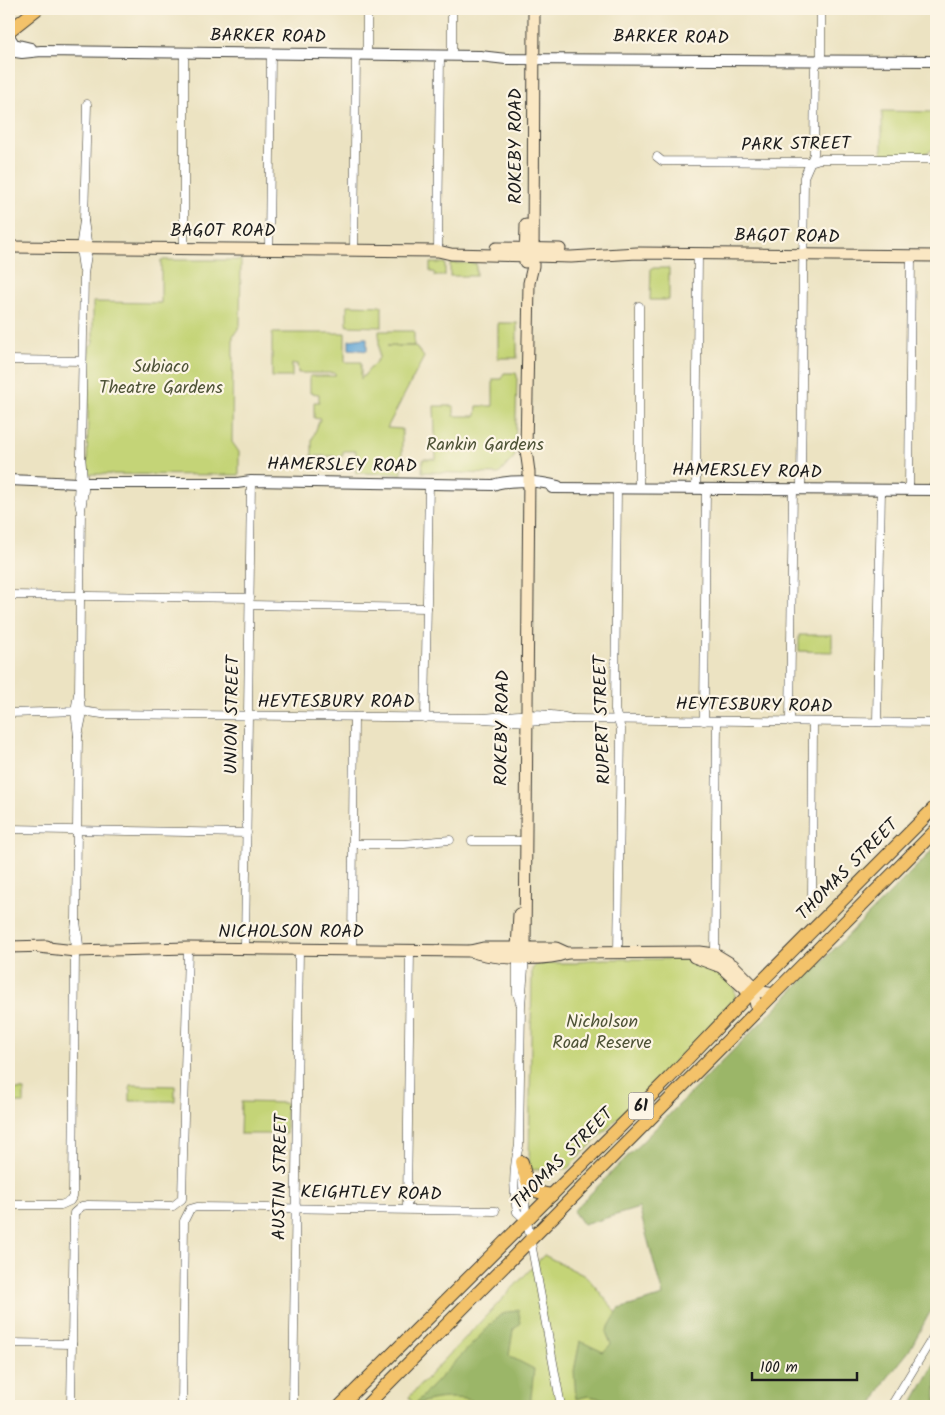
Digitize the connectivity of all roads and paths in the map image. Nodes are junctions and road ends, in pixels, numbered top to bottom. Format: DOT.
graph roads {
  1 [pos="26,9"];
  2 [pos="37,9"];
  3 [pos="367,9"];
  4 [pos="452,9"];
  5 [pos="529,9"];
  6 [pos="534,9"];
  7 [pos="821,9"];
  8 [pos="9,23"];
  9 [pos="9,31"];
  10 [pos="9,36"];
  11 [pos="9,51"];
  12 [pos="41,51"];
  13 [pos="184,52"];
  14 [pos="271,53"];
  15 [pos="356,54"];
  16 [pos="367,54"];
  17 [pos="440,55"];
  18 [pos="452,56"];
  19 [pos="531,56"];
  20 [pos="817,60"];
  21 [pos="936,61"];
  22 [pos="87,104"];
  23 [pos="656,157"];
  24 [pos="936,159"];
  25 [pos="810,162"];
  26 [pos="9,247"];
  27 [pos="84,248"];
  28 [pos="184,248"];
  29 [pos="269,249"];
  30 [pos="354,250"];
  31 [pos="438,251"];
  32 [pos="529,252"];
  33 [pos="698,254"];
  34 [pos="804,255"];
  35 [pos="911,256"];
  36 [pos="936,256"];
  37 [pos="639,306"];
  38 [pos="9,360"];
  39 [pos="82,361"];
  40 [pos="9,480"];
  41 [pos="81,480"];
  42 [pos="251,481"];
  43 [pos="428,484"];
  44 [pos="526,486"];
  45 [pos="617,487"];
  46 [pos="639,487"];
  47 [pos="701,488"];
  48 [pos="797,488"];
  49 [pos="881,489"];
  50 [pos="909,490"];
  51 [pos="936,490"];
  52 [pos="9,595"];
  53 [pos="80,596"];
  54 [pos="250,602"];
  55 [pos="427,608"];
  56 [pos="9,713"];
  57 [pos="78,714"];
  58 [pos="248,716"];
  59 [pos="354,717"];
  60 [pos="425,718"];
  61 [pos="524,718"];
  62 [pos="618,720"];
  63 [pos="704,721"];
  64 [pos="717,721"];
  65 [pos="790,722"];
  66 [pos="813,722"];
  67 [pos="877,722"];
  68 [pos="936,723"];
  69 [pos="936,806"];
  70 [pos="9,829"];
  71 [pos="77,830"];
  72 [pos="936,830"];
  73 [pos="247,833"];
  74 [pos="450,840"];
  75 [pos="472,841"];
  76 [pos="523,841"];
  77 [pos="353,844"];
  78 [pos="812,906"];
  79 [pos="9,947"];
  80 [pos="76,947"];
  81 [pos="188,948"];
  82 [pos="245,949"];
  83 [pos="298,949"];
  84 [pos="352,950"];
  85 [pos="410,950"];
  86 [pos="521,952"];
  87 [pos="618,953"];
  88 [pos="680,954"];
  89 [pos="715,954"];
  90 [pos="753,990"];
  91 [pos="774,994"];
  92 [pos="758,1010"];
  93 [pos="519,1146"];
  94 [pos="522,1162"];
  95 [pos="552,1195"];
  96 [pos="9,1205"];
  97 [pos="295,1208"];
  98 [pos="407,1209"];
  99 [pos="495,1210"];
  100 [pos="527,1221"];
  101 [pos="530,1239"];
  102 [pos="936,1332"];
  103 [pos="9,1343"];
  104 [pos="72,1344"];
  105 [pos="71,1406"];
  106 [pos="182,1406"];
  107 [pos="292,1406"];
  108 [pos="340,1406"];
  109 [pos="366,1406"];
  110 [pos="561,1406"];
  111 [pos="890,1406"];
  1 -- 8 [label="main road"];
  2 -- 9 [label="main road"];
  3 -- 16 [label="street"];
  4 -- 18 [label="street"];
  5 -- 19 [label="main road, ROKEBY ROAD"];
  6 -- 19 [label="main road, ROKEBY ROAD"];
  7 -- 20 [label="street"];
  10 -- 12 [label="street, BARKER ROAD"];
  11 -- 12 [label="street, BARKER ROAD"];
  12 -- 13 [label="street, BARKER ROAD"];
  13 -- 14 [label="street, BARKER ROAD"];
  13 -- 28 [label="street"];
  14 -- 15 [label="street, BARKER ROAD"];
  14 -- 29 [label="street"];
  15 -- 16 [label="street, BARKER ROAD"];
  15 -- 30 [label="street"];
  16 -- 17 [label="street, BARKER ROAD"];
  17 -- 18 [label="street, BARKER ROAD"];
  17 -- 31 [label="street"];
  18 -- 19 [label="street, BARKER ROAD"];
  19 -- 20 [label="street, BARKER ROAD"];
  19 -- 32 [label="main road, ROKEBY ROAD"];
  20 -- 21 [label="street, BARKER ROAD"];
  20 -- 25 [label="street"];
  22 -- 27 [label="street"];
  23 -- 25 [label="street, PARK STREET"];
  24 -- 25 [label="street, PARK STREET"];
  25 -- 34 [label="street"];
  26 -- 27 [label="main road, BAGOT ROAD"];
  27 -- 28 [label="main road, BAGOT ROAD"];
  27 -- 39 [label="street"];
  28 -- 29 [label="main road, BAGOT ROAD"];
  29 -- 30 [label="main road, BAGOT ROAD"];
  30 -- 31 [label="main road, BAGOT ROAD"];
  31 -- 32 [label="main road, BAGOT ROAD"];
  32 -- 33 [label="main road, BAGOT ROAD"];
  32 -- 44 [label="main road, ROKEBY ROAD"];
  33 -- 34 [label="main road, BAGOT ROAD"];
  33 -- 47 [label="street"];
  34 -- 35 [label="main road, BAGOT ROAD"];
  34 -- 48 [label="street"];
  35 -- 36 [label="main road, BAGOT ROAD"];
  35 -- 50 [label="street"];
  37 -- 46 [label="street"];
  38 -- 39 [label="street"];
  39 -- 41 [label="street"];
  40 -- 41 [label="street, HAMERSLEY ROAD"];
  41 -- 42 [label="street, HAMERSLEY ROAD"];
  41 -- 53 [label="street"];
  42 -- 43 [label="street, HAMERSLEY ROAD"];
  42 -- 54 [label="street, UNION STREET"];
  43 -- 44 [label="street, HAMERSLEY ROAD"];
  43 -- 55 [label="street"];
  44 -- 45 [label="street, HAMERSLEY ROAD"];
  44 -- 61 [label="main road, ROKEBY ROAD"];
  45 -- 46 [label="street, HAMERSLEY ROAD"];
  45 -- 62 [label="street, RUPERT STREET"];
  46 -- 47 [label="street, HAMERSLEY ROAD"];
  47 -- 48 [label="street, HAMERSLEY ROAD"];
  47 -- 63 [label="street"];
  48 -- 49 [label="street, HAMERSLEY ROAD"];
  48 -- 65 [label="street"];
  49 -- 50 [label="street, HAMERSLEY ROAD"];
  49 -- 67 [label="street"];
  50 -- 51 [label="street, HAMERSLEY ROAD"];
  52 -- 53 [label="street"];
  53 -- 54 [label="street"];
  53 -- 57 [label="street"];
  54 -- 55 [label="street"];
  54 -- 58 [label="street, UNION STREET"];
  55 -- 60 [label="street"];
  56 -- 57 [label="street, HEYTESBURY ROAD"];
  57 -- 58 [label="street, HEYTESBURY ROAD"];
  57 -- 71 [label="street"];
  58 -- 59 [label="street, HEYTESBURY ROAD"];
  58 -- 73 [label="street, UNION STREET"];
  59 -- 60 [label="street, HEYTESBURY ROAD"];
  59 -- 77 [label="street"];
  60 -- 61 [label="street, HEYTESBURY ROAD"];
  61 -- 62 [label="street, HEYTESBURY ROAD"];
  61 -- 76 [label="main road, ROKEBY ROAD"];
  62 -- 63 [label="street, HEYTESBURY ROAD"];
  62 -- 87 [label="street, RUPERT STREET"];
  63 -- 64 [label="street, HEYTESBURY ROAD"];
  64 -- 65 [label="street, HEYTESBURY ROAD"];
  64 -- 89 [label="street"];
  65 -- 66 [label="street, HEYTESBURY ROAD"];
  66 -- 67 [label="street, HEYTESBURY ROAD"];
  66 -- 78 [label="street"];
  67 -- 68 [label="street, HEYTESBURY ROAD"];
  69 -- 90 [label="main road, THOMAS STREET / 61"];
  70 -- 71 [label="street"];
  71 -- 73 [label="street"];
  71 -- 80 [label="street"];
  72 -- 91 [label="main road, THOMAS STREET / 61"];
  73 -- 82 [label="street, UNION STREET"];
  74 -- 77 [label="street"];
  75 -- 76 [label="street"];
  76 -- 86 [label="main road, ROKEBY ROAD"];
  77 -- 84 [label="street"];
  79 -- 80 [label="main road, NICHOLSON ROAD"];
  80 -- 81 [label="main road, NICHOLSON ROAD"];
  80 -- 96 [label="street"];
  81 -- 82 [label="main road, NICHOLSON ROAD"];
  81 -- 104 [label="street"];
  82 -- 83 [label="main road, NICHOLSON ROAD"];
  83 -- 84 [label="main road, NICHOLSON ROAD"];
  83 -- 97 [label="street, AUSTIN STREET"];
  84 -- 85 [label="main road, NICHOLSON ROAD"];
  85 -- 86 [label="main road, NICHOLSON ROAD"];
  85 -- 98 [label="street"];
  86 -- 87 [label="main road, NICHOLSON ROAD"];
  86 -- 93 [label="street, ROKEBY ROAD"];
  87 -- 88 [label="main road, NICHOLSON ROAD"];
  88 -- 89 [label="main road, NICHOLSON ROAD"];
  88 -- 90 [label="main road, NICHOLSON ROAD"];
  89 -- 90 [label="main road"];
  90 -- 91 [label="main road, NICHOLSON ROAD"];
  90 -- 92 [label="main road"];
  90 -- 95 [label="main road, THOMAS STREET / 61"];
  91 -- 92 [label="main road, THOMAS STREET / 61"];
  92 -- 101 [label="main road, THOMAS STREET / 61"];
  93 -- 94 [label="street, ROKEBY ROAD"];
  93 -- 100 [label="street, ROKEBY ROAD"];
  94 -- 95 [label="main road"];
  94 -- 100 [label="street, ROKEBY ROAD"];
  95 -- 100 [label="main road, THOMAS STREET / 61"];
  97 -- 98 [label="street, KEIGHTLEY ROAD"];
  97 -- 106 [label="street, KEIGHTLEY ROAD"];
  97 -- 107 [label="street, AUSTIN STREET"];
  98 -- 99 [label="street, KEIGHTLEY ROAD"];
  100 -- 101 [label="street, ROKEBY ROAD"];
  100 -- 108 [label="main road, THOMAS STREET / 61"];
  101 -- 109 [label="main road, THOMAS STREET / 61"];
  101 -- 110 [label="street, ROKEBY ROAD"];
  102 -- 111 [label="street"];
  103 -- 104 [label="street"];
  104 -- 105 [label="street"];
}
